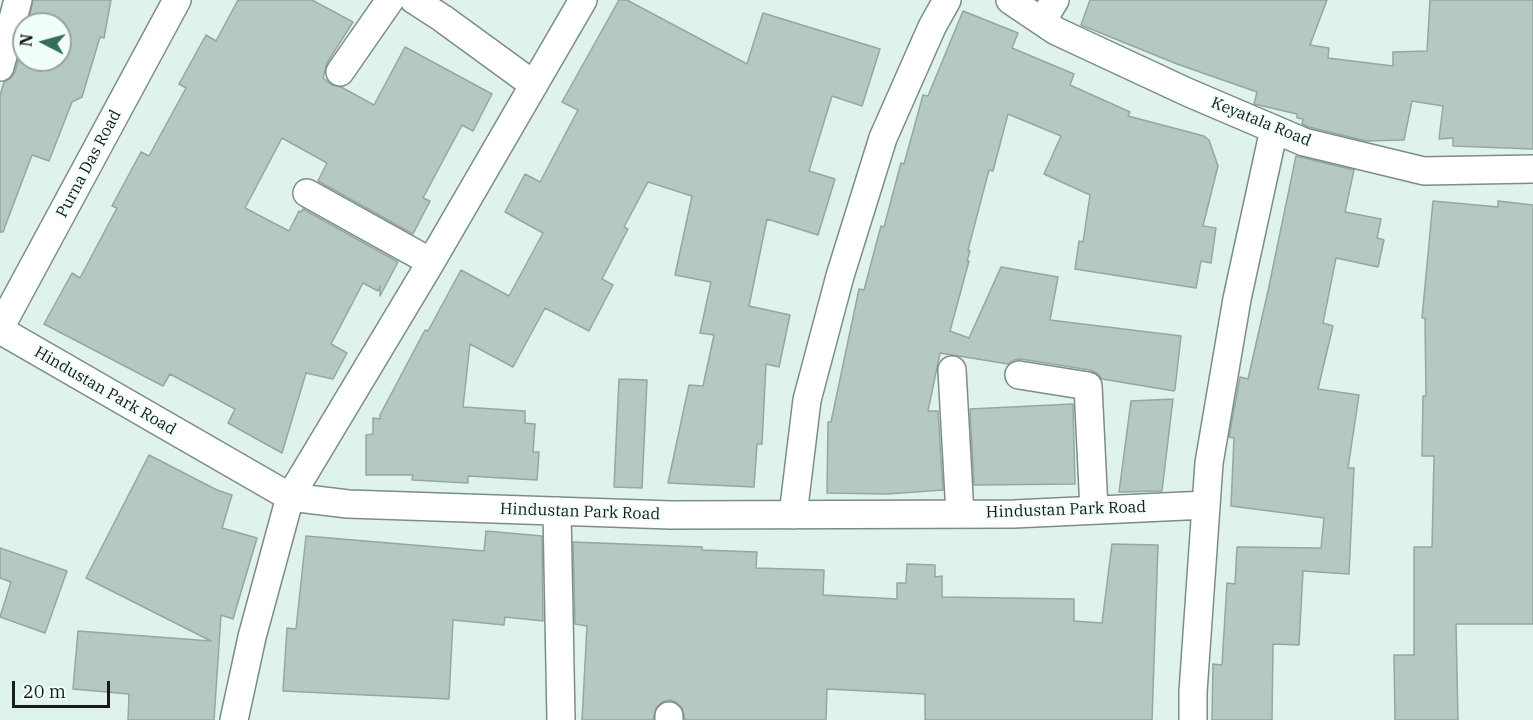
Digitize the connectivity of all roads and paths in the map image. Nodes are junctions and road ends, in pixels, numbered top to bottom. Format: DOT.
graph roads {
  1 [pos="18,0"];
  2 [pos="177,0"];
  3 [pos="390,0"];
  4 [pos="414,0"];
  5 [pos="583,0"];
  6 [pos="946,0"];
  7 [pos="1010,0"];
  8 [pos="440,9"];
  9 [pos="1049,11"];
  10 [pos="0,67"];
  11 [pos="340,72"];
  12 [pos="534,85"];
  13 [pos="1274,129"];
  14 [pos="1533,169"];
  15 [pos="307,193"];
  16 [pos="431,262"];
  17 [pos="0,329"];
  18 [pos="952,370"];
  19 [pos="1020,375"];
  20 [pos="290,497"];
  21 [pos="1206,505"];
  22 [pos="1094,510"];
  23 [pos="557,511"];
  24 [pos="960,514"];
  25 [pos="794,515"];
  26 [pos="234,720"];
  27 [pos="561,720"];
  28 [pos="1193,720"];
  1 -- 10 [label="street"];
  2 -- 17 [label="street, Purna Das Road"];
  3 -- 11 [label="street"];
  4 -- 8 [label="street"];
  5 -- 12 [label="street"];
  6 -- 25 [label="street"];
  7 -- 9 [label="street, Keyatala Road"];
  8 -- 12 [label="street"];
  9 -- 13 [label="street, Keyatala Road"];
  12 -- 16 [label="street"];
  13 -- 14 [label="street, Keyatala Road"];
  13 -- 21 [label="street"];
  15 -- 16 [label="street"];
  16 -- 20 [label="street"];
  17 -- 20 [label="street, Hindustan Park Road"];
  18 -- 24 [label="street"];
  19 -- 22 [label="street"];
  20 -- 23 [label="street, Hindustan Park Road"];
  20 -- 26 [label="street"];
  21 -- 22 [label="street, Hindustan Park Road"];
  21 -- 28 [label="street"];
  22 -- 24 [label="street, Hindustan Park Road"];
  23 -- 25 [label="street, Hindustan Park Road"];
  23 -- 27 [label="street"];
  24 -- 25 [label="street, Hindustan Park Road"];
}
